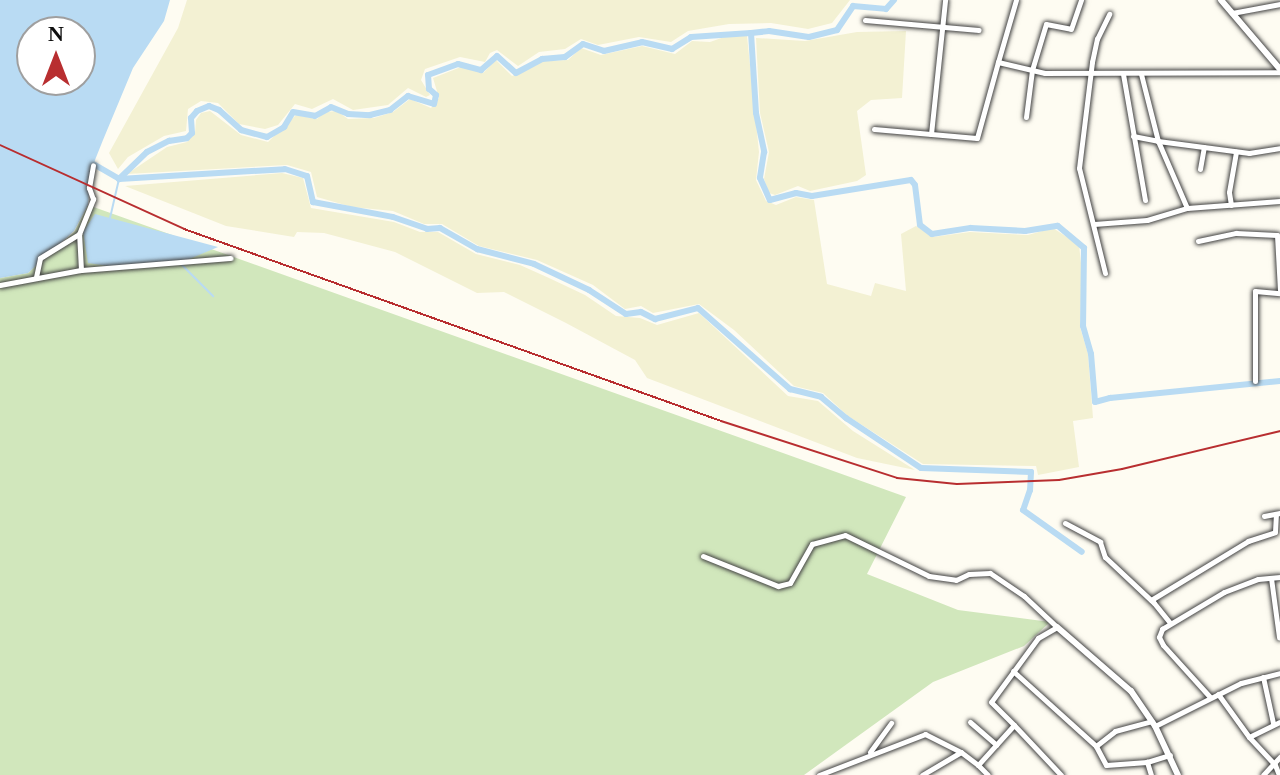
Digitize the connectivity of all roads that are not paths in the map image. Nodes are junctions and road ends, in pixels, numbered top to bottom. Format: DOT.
graph roads {
  1 [pos="945,0"];
  2 [pos="1016,0"];
  3 [pos="1081,0"];
  4 [pos="1221,0"];
  5 [pos="1280,4"];
  6 [pos="1232,13"];
  7 [pos="1109,14"];
  8 [pos="865,20"];
  9 [pos="942,27"];
  10 [pos="979,30"];
  11 [pos="1277,61"];
  12 [pos="998,62"];
  13 [pos="1032,70"];
  14 [pos="1280,70"];
  15 [pos="1091,74"];
  16 [pos="1123,74"];
  17 [pos="1141,74"];
  18 [pos="1026,117"];
  19 [pos="874,129"];
  20 [pos="931,134"];
  21 [pos="1133,136"];
  22 [pos="1158,141"];
  23 [pos="1204,147"];
  24 [pos="1280,148"];
  25 [pos="1236,152"];
  26 [pos="93,165"];
  27 [pos="1200,169"];
  28 [pos="1145,200"];
  29 [pos="1280,201"];
  30 [pos="1231,205"];
  31 [pos="1187,208"];
  32 [pos="1093,224"];
  33 [pos="79,234"];
  34 [pos="1278,235"];
  35 [pos="1198,241"];
  36 [pos="231,258"];
  37 [pos="81,270"];
  38 [pos="1105,273"];
  39 [pos="36,277"];
  40 [pos="0,285"];
  41 [pos="1280,291"];
  42 [pos="1255,381"];
  43 [pos="1278,514"];
  44 [pos="1264,516"];
  45 [pos="1065,523"];
  46 [pos="1277,531"];
  47 [pos="703,556"];
  48 [pos="1280,577"];
  49 [pos="1271,578"];
  50 [pos="1151,600"];
  51 [pos="1170,623"];
  52 [pos="1057,627"];
  53 [pos="1279,637"];
  54 [pos="1013,671"];
  55 [pos="1280,673"];
  56 [pos="1263,677"];
  57 [pos="1218,694"];
  58 [pos="1210,697"];
  59 [pos="970,722"];
  60 [pos="1276,722"];
  61 [pos="891,723"];
  62 [pos="1154,724"];
  63 [pos="1014,725"];
  64 [pos="1249,737"];
  65 [pos="996,745"];
  66 [pos="1096,746"];
  67 [pos="869,752"];
  68 [pos="961,752"];
  69 [pos="1170,755"];
  70 [pos="1280,757"];
  71 [pos="1147,762"];
  72 [pos="978,765"];
  73 [pos="1275,765"];
  74 [pos="933,772"];
  75 [pos="819,775"];
  76 [pos="922,775"];
  77 [pos="988,775"];
  78 [pos="1061,775"];
  79 [pos="1151,775"];
  80 [pos="1178,775"];
  81 [pos="1263,775"];
  82 [pos="1279,775"];
  1 -- 9 [label="street"];
  2 -- 12 [label="street"];
  3 -- 13 [label="street"];
  4 -- 6 [label="street"];
  5 -- 6 [label="street"];
  6 -- 11 [label="street"];
  7 -- 15 [label="street"];
  8 -- 9 [label="street"];
  9 -- 10 [label="street"];
  9 -- 20 [label="street"];
  11 -- 14 [label="street"];
  12 -- 13 [label="street"];
  12 -- 20 [label="street"];
  13 -- 15 [label="street"];
  13 -- 18 [label="street"];
  14 -- 17 [label="street"];
  15 -- 16 [label="street"];
  15 -- 32 [label="street"];
  16 -- 17 [label="street"];
  16 -- 21 [label="street"];
  17 -- 22 [label="street"];
  19 -- 20 [label="street"];
  21 -- 22 [label="street"];
  21 -- 28 [label="street"];
  22 -- 23 [label="street"];
  22 -- 31 [label="street"];
  23 -- 25 [label="street"];
  23 -- 27 [label="street"];
  24 -- 25 [label="street"];
  25 -- 30 [label="street"];
  26 -- 33 [label="street"];
  29 -- 30 [label="street"];
  30 -- 31 [label="street"];
  31 -- 32 [label="street"];
  32 -- 38 [label="street"];
  33 -- 37 [label="street"];
  33 -- 39 [label="street"];
  34 -- 35 [label="street"];
  34 -- 41 [label="street"];
  36 -- 37 [label="street"];
  37 -- 39 [label="street"];
  39 -- 40 [label="street"];
  41 -- 42 [label="street"];
  43 -- 44 [label="street"];
  43 -- 46 [label="street"];
  45 -- 50 [label="street"];
  46 -- 50 [label="street"];
  47 -- 52 [label="street"];
  48 -- 49 [label="street"];
  49 -- 51 [label="street"];
  49 -- 53 [label="street"];
  50 -- 51 [label="street"];
  51 -- 58 [label="street"];
  52 -- 54 [label="street"];
  52 -- 62 [label="street"];
  54 -- 63 [label="street"];
  54 -- 66 [label="street"];
  55 -- 56 [label="street"];
  56 -- 57 [label="street"];
  56 -- 60 [label="street"];
  57 -- 58 [label="street"];
  57 -- 64 [label="street"];
  58 -- 62 [label="street"];
  59 -- 65 [label="street"];
  60 -- 64 [label="street"];
  61 -- 67 [label="street"];
  62 -- 66 [label="street"];
  62 -- 69 [label="street"];
  63 -- 65 [label="street"];
  63 -- 78 [label="street"];
  64 -- 73 [label="street"];
  65 -- 72 [label="street"];
  66 -- 71 [label="street"];
  67 -- 68 [label="street"];
  67 -- 75 [label="street"];
  68 -- 72 [label="street"];
  68 -- 74 [label="street"];
  69 -- 71 [label="street"];
  69 -- 80 [label="street"];
  70 -- 73 [label="street"];
  71 -- 79 [label="street"];
  72 -- 77 [label="street"];
  73 -- 81 [label="street"];
  73 -- 82 [label="street"];
  74 -- 76 [label="street"];
}
